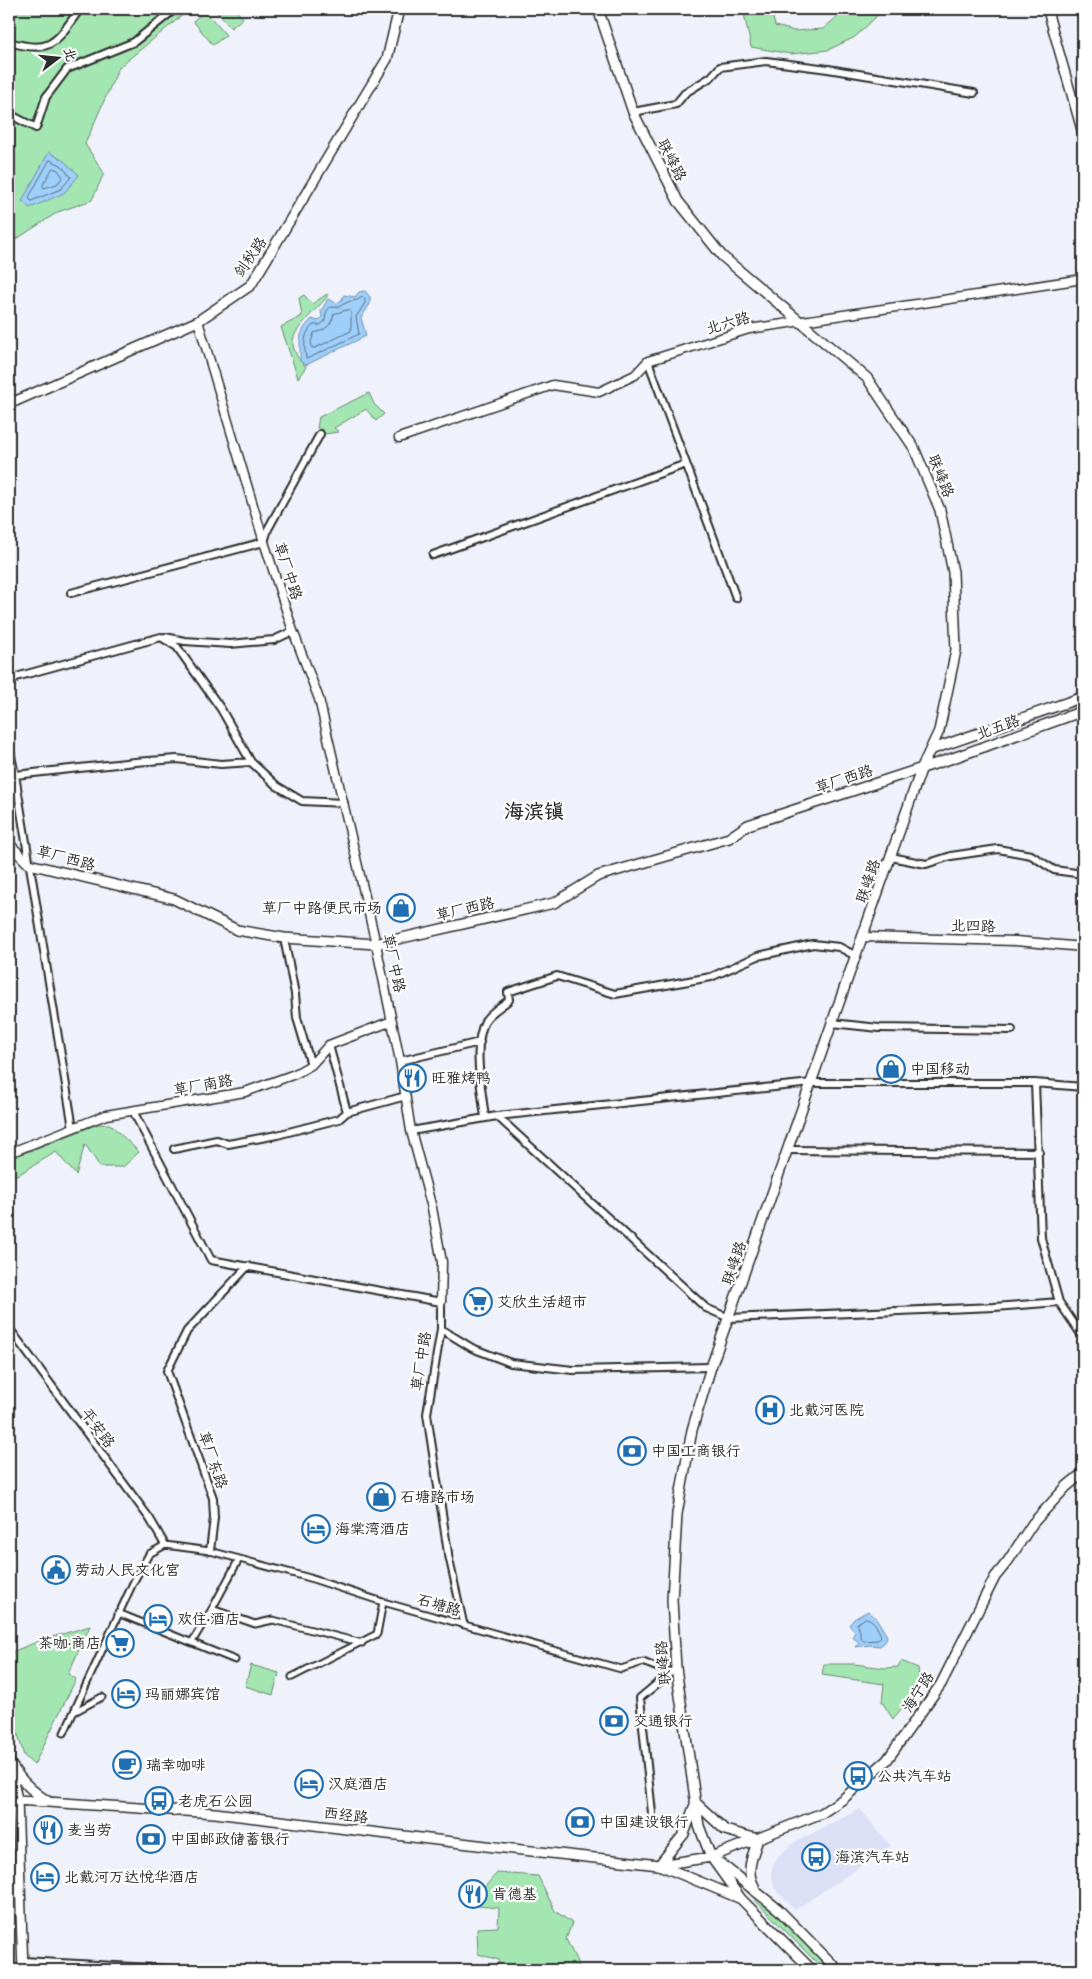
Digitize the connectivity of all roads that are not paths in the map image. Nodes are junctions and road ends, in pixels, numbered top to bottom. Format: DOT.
graph roads {
  1 [pos="80,9"];
  2 [pos="175,9"];
  3 [pos="399,9"];
  4 [pos="598,9"];
  5 [pos="1047,9"];
  6 [pos="11,43"];
  7 [pos="9,50"];
  8 [pos="974,93"];
  9 [pos="633,112"];
  10 [pos="9,114"];
  11 [pos="1083,135"];
  12 [pos="1083,280"];
  13 [pos="198,321"];
  14 [pos="802,322"];
  15 [pos="648,361"];
  16 [pos="9,404"];
  17 [pos="320,434"];
  18 [pos="399,438"];
  19 [pos="686,464"];
  20 [pos="264,542"];
  21 [pos="433,555"];
  22 [pos="71,593"];
  23 [pos="736,598"];
  24 [pos="293,631"];
  25 [pos="161,637"];
  26 [pos="9,686"];
  27 [pos="1083,697"];
  28 [pos="1083,711"];
  29 [pos="9,746"];
  30 [pos="930,750"];
  31 [pos="251,762"];
  32 [pos="922,767"];
  33 [pos="15,775"];
  34 [pos="344,804"];
  35 [pos="9,844"];
  36 [pos="891,857"];
  37 [pos="29,864"];
  38 [pos="1083,874"];
  39 [pos="863,937"];
  40 [pos="284,938"];
  41 [pos="376,944"];
  42 [pos="1083,946"];
  43 [pos="856,956"];
  44 [pos="392,1021"];
  45 [pos="832,1023"];
  46 [pos="1012,1030"];
  47 [pos="480,1042"];
  48 [pos="328,1045"];
  49 [pos="400,1061"];
  50 [pos="311,1065"];
  51 [pos="812,1083"];
  52 [pos="1035,1083"];
  53 [pos="1083,1087"];
  54 [pos="406,1096"];
  55 [pos="133,1111"];
  56 [pos="347,1112"];
  57 [pos="498,1116"];
  58 [pos="485,1118"];
  59 [pos="73,1128"];
  60 [pos="411,1130"];
  61 [pos="174,1149"];
  62 [pos="788,1150"];
  63 [pos="1039,1152"];
  64 [pos="9,1153"];
  65 [pos="248,1266"];
  66 [pos="442,1302"];
  67 [pos="1059,1302"];
  68 [pos="729,1318"];
  69 [pos="9,1328"];
  70 [pos="441,1329"];
  71 [pos="1083,1337"];
  72 [pos="712,1367"];
  73 [pos="1083,1473"];
  74 [pos="164,1545"];
  75 [pos="210,1552"];
  76 [pos="448,1553"];
  77 [pos="239,1559"];
  78 [pos="383,1602"];
  79 [pos="212,1609"];
  80 [pos="118,1613"];
  81 [pos="464,1625"];
  82 [pos="192,1642"];
  83 [pos="362,1643"];
  84 [pos="235,1660"];
  85 [pos="660,1668"];
  86 [pos="676,1668"];
  87 [pos="292,1677"];
  88 [pos="102,1697"];
  89 [pos="74,1712"];
  90 [pos="64,1733"];
  91 [pos="9,1761"];
  92 [pos="13,1801"];
  93 [pos="49,1802"];
  94 [pos="695,1802"];
  95 [pos="652,1813"];
  96 [pos="758,1839"];
  97 [pos="711,1857"];
  98 [pos="659,1865"];
  99 [pos="756,1890"];
  100 [pos="741,1899"];
  101 [pos="23,1966"];
  102 [pos="173,1970"];
  103 [pos="812,1970"];
  104 [pos="838,1970"];
  1 -- 6 [label="street"];
  2 -- 10 [label="street"];
  3 -- 13 [label="main road, 剑秋路"];
  4 -- 9 [label="main road, 联峰路"];
  5 -- 11 [label="street"];
  6 -- 7 [label="street"];
  8 -- 9 [label="street"];
  9 -- 14 [label="main road, 联峰路"];
  12 -- 14 [label="street, 北六路"];
  13 -- 16 [label="main road, 剑秋路"];
  13 -- 20 [label="street, 草厂中路"];
  14 -- 15 [label="street, 北六路"];
  14 -- 30 [label="main road, 联峰路"];
  15 -- 18 [label="street, 北六路"];
  15 -- 19 [label="street"];
  17 -- 20 [label="street"];
  19 -- 21 [label="street"];
  19 -- 23 [label="street"];
  20 -- 22 [label="street"];
  20 -- 24 [label="street, 草厂中路"];
  24 -- 25 [label="street"];
  24 -- 34 [label="street, 草厂中路"];
  25 -- 26 [label="street"];
  25 -- 31 [label="street"];
  27 -- 30 [label="main road, 北五路"];
  28 -- 32 [label="main road, 北五路"];
  29 -- 33 [label="street"];
  30 -- 32 [label="main road, 联峰路"];
  31 -- 33 [label="street"];
  31 -- 34 [label="street"];
  32 -- 36 [label="main road, 联峰路"];
  32 -- 41 [label="main road, 草厂西路"];
  33 -- 37 [label="street"];
  34 -- 41 [label="street, 草厂中路"];
  35 -- 37 [label="main road, 草厂西路"];
  36 -- 38 [label="street"];
  36 -- 39 [label="main road, 联峰路"];
  37 -- 40 [label="main road, 草厂西路"];
  37 -- 59 [label="street"];
  39 -- 42 [label="street, 北四路"];
  39 -- 43 [label="main road, 联峰路"];
  40 -- 41 [label="main road, 草厂西路"];
  40 -- 50 [label="street"];
  41 -- 44 [label="street, 草厂中路"];
  43 -- 45 [label="main road, 联峰路"];
  43 -- 47 [label="street"];
  44 -- 48 [label="street, 草厂南路"];
  44 -- 49 [label="street, 草厂中路"];
  45 -- 46 [label="street"];
  45 -- 51 [label="main road, 联峰路"];
  47 -- 49 [label="street"];
  47 -- 58 [label="street"];
  48 -- 50 [label="street, 草厂南路"];
  48 -- 56 [label="street"];
  49 -- 54 [label="street, 草厂中路"];
  50 -- 55 [label="street, 草厂南路"];
  51 -- 52 [label="street"];
  51 -- 57 [label="street"];
  51 -- 62 [label="main road, 联峰路"];
  52 -- 53 [label="street"];
  52 -- 63 [label="street"];
  54 -- 56 [label="street"];
  54 -- 60 [label="street, 草厂中路"];
  55 -- 59 [label="street, 草厂南路"];
  55 -- 65 [label="street"];
  56 -- 61 [label="street"];
  57 -- 58 [label="street"];
  57 -- 68 [label="street"];
  58 -- 60 [label="street"];
  59 -- 64 [label="street, 草厂南路"];
  60 -- 66 [label="street, 草厂中路"];
  62 -- 63 [label="street"];
  62 -- 68 [label="main road, 联峰路"];
  63 -- 67 [label="street"];
  65 -- 66 [label="street"];
  65 -- 75 [label="street, 草厂东路"];
  66 -- 70 [label="street, 草厂中路"];
  67 -- 68 [label="street"];
  67 -- 71 [label="street"];
  68 -- 72 [label="main road, 联峰路"];
  69 -- 74 [label="street, 平安路"];
  70 -- 72 [label="street"];
  70 -- 76 [label="street, 草厂中路"];
  72 -- 86 [label="main road, 联峰路"];
  73 -- 96 [label="main road, 海宁路"];
  74 -- 75 [label="street"];
  74 -- 80 [label="street"];
  75 -- 77 [label="street, 石塘路"];
  76 -- 81 [label="street, 草厂中路"];
  77 -- 78 [label="street, 石塘路"];
  77 -- 79 [label="street"];
  78 -- 81 [label="street, 石塘路"];
  78 -- 83 [label="street"];
  79 -- 82 [label="street"];
  79 -- 83 [label="street"];
  80 -- 82 [label="street"];
  80 -- 89 [label="street"];
  81 -- 85 [label="street, 石塘路"];
  82 -- 84 [label="street"];
  83 -- 87 [label="street"];
  86 -- 94 [label="main road, 联峰路"];
  86 -- 95 [label="street"];
  88 -- 89 [label="street"];
  89 -- 90 [label="street"];
  91 -- 92 [label="main road"];
  91 -- 93 [label="main road"];
  92 -- 93 [label="main road, 西经路"];
  92 -- 101 [label="main road"];
  93 -- 98 [label="main road, 西经路"];
  94 -- 96 [label="main road"];
  94 -- 97 [label="main road, 联峰路"];
  94 -- 98 [label="main road"];
  96 -- 97 [label="main road, 海宁路"];
  96 -- 99 [label="main road"];
  97 -- 98 [label="main road, 西经路"];
  97 -- 99 [label="main road"];
  97 -- 100 [label="main road, 联峰路"];
  98 -- 100 [label="main road"];
  99 -- 104 [label="main road"];
  100 -- 103 [label="main road, 联峰路"];
  101 -- 102 [label="street"];
}
